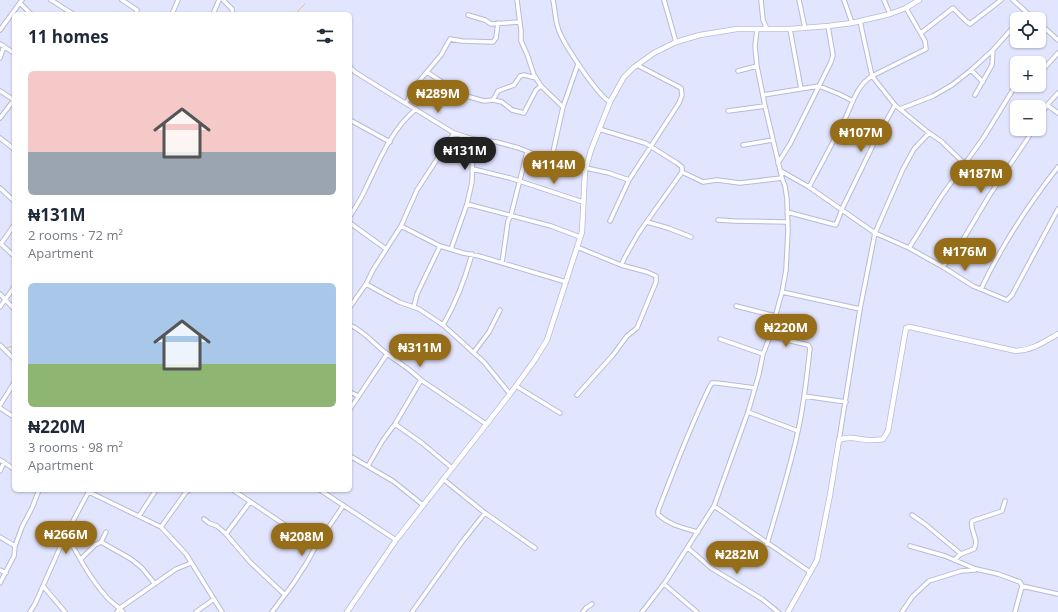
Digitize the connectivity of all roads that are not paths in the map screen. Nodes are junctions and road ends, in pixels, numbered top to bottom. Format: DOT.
graph roads {
  1 [pos="51,0"];
  2 [pos="122,0"];
  3 [pos="178,0"];
  4 [pos="219,0"];
  5 [pos="223,0"];
  6 [pos="517,0"];
  7 [pos="553,0"];
  8 [pos="664,0"];
  9 [pos="761,0"];
  10 [pos="799,0"];
  11 [pos="844,0"];
  12 [pos="884,0"];
  13 [pos="919,0"];
  14 [pos="1001,0"];
  15 [pos="1013,0"];
  16 [pos="21,2"];
  17 [pos="906,8"];
  18 [pos="14,12"];
  19 [pos="29,12"];
  20 [pos="70,12"];
  21 [pos="136,12"];
  22 [pos="173,12"];
  23 [pos="214,12"];
  24 [pos="233,12"];
  25 [pos="1025,12"];
  26 [pos="12,14"];
  27 [pos="890,14"];
  28 [pos="468,15"];
  29 [pos="860,21"];
  30 [pos="520,22"];
  31 [pos="498,23"];
  32 [pos="852,23"];
  33 [pos="828,26"];
  34 [pos="804,28"];
  35 [pos="757,29"];
  36 [pos="767,29"];
  37 [pos="790,29"];
  38 [pos="0,30"];
  39 [pos="1046,30"];
  40 [pos="1010,31"];
  41 [pos="920,33"];
  42 [pos="1058,40"];
  43 [pos="676,42"];
  44 [pos="2,45"];
  45 [pos="993,50"];
  46 [pos="12,52"];
  47 [pos="1058,53"];
  48 [pos="0,58"];
  49 [pos="578,64"];
  50 [pos="638,64"];
  51 [pos="757,66"];
  52 [pos="1046,66"];
  53 [pos="352,69"];
  54 [pos="738,70"];
  55 [pos="971,70"];
  56 [pos="427,72"];
  57 [pos="872,76"];
  58 [pos="536,78"];
  59 [pos="983,82"];
  60 [pos="541,86"];
  61 [pos="819,86"];
  62 [pos="801,89"];
  63 [pos="0,91"];
  64 [pos="1012,92"];
  65 [pos="1058,93"];
  66 [pos="763,95"];
  67 [pos="974,96"];
  68 [pos="12,99"];
  69 [pos="493,100"];
  70 [pos="852,101"];
  71 [pos="610,102"];
  72 [pos="12,103"];
  73 [pos="406,103"];
  74 [pos="896,105"];
  75 [pos="1047,105"];
  76 [pos="765,106"];
  77 [pos="563,107"];
  78 [pos="416,109"];
  79 [pos="900,109"];
  80 [pos="728,111"];
  81 [pos="1058,113"];
  82 [pos="0,118"];
  83 [pos="352,121"];
  84 [pos="599,129"];
  85 [pos="454,133"];
  86 [pos="929,133"];
  87 [pos="1029,136"];
  88 [pos="0,138"];
  89 [pos="473,139"];
  90 [pos="773,140"];
  91 [pos="390,142"];
  92 [pos="743,145"];
  93 [pos="12,147"];
  94 [pos="651,147"];
  95 [pos="527,152"];
  96 [pos="551,161"];
  97 [pos="778,163"];
  98 [pos="965,163"];
  99 [pos="1058,167"];
  100 [pos="473,169"];
  101 [pos="586,169"];
  102 [pos="781,171"];
  103 [pos="682,172"];
  104 [pos="782,178"];
  105 [pos="629,180"];
  106 [pos="520,182"];
  107 [pos="997,184"];
  108 [pos="809,187"];
  109 [pos="0,188"];
  110 [pos="12,199"];
  111 [pos="583,202"];
  112 [pos="467,204"];
  113 [pos="842,209"];
  114 [pos="1058,209"];
  115 [pos="787,212"];
  116 [pos="352,213"];
  117 [pos="511,215"];
  118 [pos="718,220"];
  119 [pos="610,221"];
  120 [pos="647,222"];
  121 [pos="787,222"];
  122 [pos="352,224"];
  123 [pos="401,226"];
  124 [pos="12,228"];
  125 [pos="875,233"];
  126 [pos="580,237"];
  127 [pos="691,237"];
  128 [pos="0,244"];
  129 [pos="440,246"];
  130 [pos="577,247"];
  131 [pos="909,248"];
  132 [pos="386,249"];
  133 [pos="451,249"];
  134 [pos="12,254"];
  135 [pos="472,254"];
  136 [pos="502,263"];
  137 [pos="621,265"];
  138 [pos="943,267"];
  139 [pos="566,282"];
  140 [pos="366,284"];
  141 [pos="981,289"];
  142 [pos="12,290"];
  143 [pos="782,292"];
  144 [pos="0,294"];
  145 [pos="6,299"];
  146 [pos="352,304"];
  147 [pos="0,306"];
  148 [pos="12,306"];
  149 [pos="414,306"];
  150 [pos="736,306"];
  151 [pos="860,309"];
  152 [pos="500,310"];
  153 [pos="775,316"];
  154 [pos="443,325"];
  155 [pos="352,326"];
  156 [pos="1058,334"];
  157 [pos="770,336"];
  158 [pos="720,339"];
  159 [pos="0,345"];
  160 [pos="474,352"];
  161 [pos="387,354"];
  162 [pos="763,354"];
  163 [pos="12,357"];
  164 [pos="420,380"];
  165 [pos="12,386"];
  166 [pos="516,386"];
  167 [pos="755,388"];
  168 [pos="352,393"];
  169 [pos="510,394"];
  170 [pos="577,395"];
  171 [pos="358,396"];
  172 [pos="804,396"];
  173 [pos="846,402"];
  174 [pos="0,405"];
  175 [pos="352,406"];
  176 [pos="0,408"];
  177 [pos="748,412"];
  178 [pos="560,414"];
  179 [pos="12,416"];
  180 [pos="395,424"];
  181 [pos="486,424"];
  182 [pos="798,431"];
  183 [pos="839,440"];
  184 [pos="352,457"];
  185 [pos="0,460"];
  186 [pos="4,462"];
  187 [pos="368,466"];
  188 [pos="12,468"];
  189 [pos="452,468"];
  190 [pos="0,471"];
  191 [pos="443,479"];
  192 [pos="38,492"];
  193 [pos="88,492"];
  194 [pos="91,492"];
  195 [pos="155,492"];
  196 [pos="186,492"];
  197 [pos="236,492"];
  198 [pos="323,492"];
  199 [pos="1004,501"];
  200 [pos="250,502"];
  201 [pos="423,505"];
  202 [pos="343,506"];
  203 [pos="714,506"];
  204 [pos="485,513"];
  205 [pos="912,515"];
  206 [pos="139,516"];
  207 [pos="204,519"];
  208 [pos="161,527"];
  209 [pos="106,532"];
  210 [pos="698,532"];
  211 [pos="66,534"];
  212 [pos="226,534"];
  213 [pos="0,537"];
  214 [pos="396,540"];
  215 [pos="101,542"];
  216 [pos="767,544"];
  217 [pos="15,546"];
  218 [pos="316,546"];
  219 [pos="910,546"];
  220 [pos="535,548"];
  221 [pos="688,548"];
  222 [pos="961,554"];
  223 [pos="81,559"];
  224 [pos="954,560"];
  225 [pos="191,563"];
  226 [pos="976,569"];
  227 [pos="0,570"];
  228 [pos="810,572"];
  229 [pos="6,573"];
  230 [pos="0,584"];
  231 [pos="155,584"];
  232 [pos="664,584"];
  233 [pos="43,586"];
  234 [pos="1022,586"];
  235 [pos="286,594"];
  236 [pos="1058,594"];
  237 [pos="214,599"];
  238 [pos="592,604"];
  239 [pos="119,610"];
  240 [pos="30,612"];
  241 [pos="65,612"];
  242 [pos="124,612"];
  243 [pos="196,612"];
  244 [pos="222,612"];
  245 [pos="272,612"];
  246 [pos="347,612"];
  247 [pos="412,612"];
  248 [pos="583,612"];
  249 [pos="642,612"];
  250 [pos="697,612"];
  251 [pos="778,612"];
  252 [pos="788,612"];
  253 [pos="902,612"];
  254 [pos="1016,612"];
  1 -- 20 [label="street"];
  2 -- 21 [label="street"];
  3 -- 22 [label="street"];
  4 -- 23 [label="street"];
  5 -- 24 [label="street"];
  6 -- 30 [label="street"];
  7 -- 49 [label="street"];
  8 -- 43 [label="street"];
  9 -- 36 [label="street"];
  10 -- 34 [label="street"];
  11 -- 32 [label="street"];
  12 -- 27 [label="street"];
  13 -- 17 [label="street"];
  14 -- 41 [label="street"];
  15 -- 25 [label="street"];
  16 -- 18 [label="street"];
  16 -- 19 [label="street"];
  17 -- 27 [label="street"];
  17 -- 41 [label="street"];
  26 -- 38 [label="street"];
  27 -- 29 [label="street"];
  28 -- 31 [label="street"];
  29 -- 32 [label="street"];
  29 -- 57 [label="street"];
  30 -- 31 [label="street"];
  30 -- 58 [label="street"];
  31 -- 56 [label="street"];
  32 -- 33 [label="street"];
  33 -- 34 [label="street"];
  33 -- 61 [label="street"];
  34 -- 37 [label="street"];
  35 -- 36 [label="street"];
  35 -- 43 [label="street"];
  35 -- 51 [label="street"];
  36 -- 37 [label="street"];
  37 -- 62 [label="street"];
  39 -- 42 [label="street"];
  40 -- 45 [label="street"];
  41 -- 57 [label="street"];
  43 -- 50 [label="street"];
  44 -- 46 [label="street"];
  44 -- 48 [label="street"];
  45 -- 55 [label="street"];
  45 -- 59 [label="street"];
  47 -- 52 [label="street"];
  49 -- 71 [label="street"];
  49 -- 77 [label="street"];
  50 -- 71 [label="street"];
  50 -- 94 [label="street"];
  51 -- 54 [label="street"];
  51 -- 66 [label="street"];
  53 -- 73 [label="street"];
  55 -- 59 [label="street"];
  55 -- 79 [label="street"];
  56 -- 69 [label="street"];
  56 -- 73 [label="street"];
  57 -- 70 [label="street"];
  57 -- 74 [label="street"];
  58 -- 60 [label="street"];
  58 -- 69 [label="street"];
  59 -- 67 [label="street"];
  60 -- 69 [label="street"];
  60 -- 77 [label="street"];
  61 -- 62 [label="street"];
  61 -- 70 [label="street"];
  61 -- 97 [label="street"];
  62 -- 66 [label="street"];
  63 -- 68 [label="street"];
  64 -- 98 [label="street"];
  65 -- 75 [label="street"];
  66 -- 76 [label="street"];
  70 -- 108 [label="street"];
  71 -- 84 [label="street"];
  72 -- 82 [label="street"];
  73 -- 78 [label="street"];
  74 -- 79 [label="street"];
  74 -- 113 [label="street"];
  75 -- 81 [label="street"];
  76 -- 80 [label="street"];
  76 -- 90 [label="street"];
  77 -- 96 [label="street"];
  78 -- 85 [label="street"];
  78 -- 91 [label="street"];
  79 -- 86 [label="street"];
  83 -- 91 [label="street"];
  84 -- 94 [label="street"];
  84 -- 101 [label="street"];
  85 -- 89 [label="street"];
  85 -- 123 [label="street"];
  86 -- 98 [label="street"];
  86 -- 125 [label="street"];
  87 -- 107 [label="street"];
  88 -- 93 [label="street"];
  89 -- 95 [label="street"];
  89 -- 100 [label="street"];
  90 -- 92 [label="street"];
  90 -- 97 [label="street"];
  91 -- 116 [label="street"];
  94 -- 103 [label="street"];
  94 -- 105 [label="street"];
  95 -- 96 [label="street"];
  95 -- 106 [label="street"];
  96 -- 101 [label="street"];
  97 -- 102 [label="street"];
  98 -- 107 [label="street"];
  98 -- 131 [label="street"];
  99 -- 141 [label="street"];
  100 -- 106 [label="street"];
  100 -- 112 [label="street"];
  101 -- 105 [label="street"];
  101 -- 111 [label="street"];
  102 -- 104 [label="street"];
  102 -- 108 [label="street"];
  103 -- 104 [label="street"];
  103 -- 120 [label="street"];
  104 -- 115 [label="street"];
  105 -- 119 [label="street"];
  106 -- 111 [label="street"];
  106 -- 117 [label="street"];
  107 -- 138 [label="street"];
  108 -- 113 [label="street"];
  109 -- 110 [label="street"];
  111 -- 126 [label="street"];
  112 -- 117 [label="street"];
  112 -- 133 [label="street"];
  113 -- 115 [label="street"];
  113 -- 125 [label="street"];
  114 -- 141 [label="street"];
  115 -- 121 [label="street"];
  117 -- 126 [label="street"];
  117 -- 136 [label="street"];
  118 -- 121 [label="street"];
  120 -- 127 [label="street"];
  120 -- 137 [label="street"];
  121 -- 143 [label="street"];
  122 -- 132 [label="street"];
  123 -- 129 [label="street"];
  123 -- 132 [label="street"];
  124 -- 128 [label="street"];
  125 -- 131 [label="street"];
  125 -- 151 [label="street"];
  126 -- 130 [label="street"];
  128 -- 134 [label="street"];
  129 -- 133 [label="street"];
  129 -- 149 [label="street"];
  130 -- 137 [label="street"];
  130 -- 139 [label="street"];
  131 -- 138 [label="street"];
  132 -- 140 [label="street"];
  133 -- 135 [label="street"];
  135 -- 136 [label="street"];
  135 -- 154 [label="street"];
  136 -- 139 [label="street"];
  137 -- 170 [label="street"];
  138 -- 141 [label="street"];
  139 -- 166 [label="street"];
  140 -- 146 [label="street"];
  140 -- 149 [label="street"];
  142 -- 145 [label="street"];
  143 -- 151 [label="street"];
  143 -- 153 [label="street"];
  144 -- 145 [label="street"];
  145 -- 147 [label="street"];
  145 -- 148 [label="street"];
  149 -- 154 [label="street"];
  150 -- 153 [label="street"];
  151 -- 173 [label="street"];
  152 -- 160 [label="street"];
  153 -- 157 [label="street"];
  154 -- 160 [label="street"];
  155 -- 161 [label="street"];
  156 -- 183 [label="street"];
  157 -- 162 [label="street"];
  157 -- 172 [label="street"];
  158 -- 162 [label="street"];
  159 -- 163 [label="street"];
  160 -- 169 [label="street"];
  161 -- 164 [label="street"];
  161 -- 171 [label="street"];
  162 -- 167 [label="street"];
  164 -- 180 [label="street"];
  164 -- 181 [label="street"];
  165 -- 174 [label="street"];
  166 -- 169 [label="street"];
  166 -- 178 [label="street"];
  167 -- 177 [label="street"];
  167 -- 210 [label="street"];
  168 -- 171 [label="street"];
  169 -- 181 [label="street"];
  171 -- 175 [label="street"];
  172 -- 173 [label="street"];
  172 -- 182 [label="street"];
  173 -- 183 [label="street"];
  176 -- 179 [label="street"];
  177 -- 182 [label="street"];
  177 -- 203 [label="street"];
  180 -- 187 [label="street"];
  180 -- 189 [label="street"];
  181 -- 189 [label="street"];
  182 -- 216 [label="street"];
  183 -- 228 [label="street"];
  184 -- 187 [label="street"];
  185 -- 186 [label="street"];
  186 -- 188 [label="street"];
  186 -- 190 [label="street"];
  187 -- 201 [label="street"];
  189 -- 191 [label="street"];
  191 -- 201 [label="street"];
  191 -- 204 [label="street"];
  192 -- 217 [label="street"];
  193 -- 211 [label="street"];
  194 -- 206 [label="street"];
  195 -- 206 [label="street"];
  196 -- 208 [label="street"];
  197 -- 200 [label="street"];
  198 -- 202 [label="street"];
  199 -- 222 [label="street"];
  200 -- 212 [label="street"];
  200 -- 218 [label="street"];
  201 -- 214 [label="street"];
  202 -- 214 [label="street"];
  202 -- 218 [label="street"];
  203 -- 210 [label="street"];
  203 -- 216 [label="street"];
  204 -- 220 [label="street"];
  204 -- 247 [label="street"];
  205 -- 222 [label="street"];
  206 -- 208 [label="street"];
  207 -- 212 [label="street"];
  208 -- 225 [label="street"];
  209 -- 215 [label="street"];
  210 -- 221 [label="street"];
  211 -- 223 [label="street"];
  211 -- 233 [label="street"];
  212 -- 235 [label="street"];
  213 -- 217 [label="street"];
  214 -- 246 [label="street"];
  215 -- 223 [label="street"];
  215 -- 231 [label="street"];
  216 -- 228 [label="street"];
  217 -- 229 [label="street"];
  218 -- 235 [label="street"];
  219 -- 224 [label="street"];
  221 -- 232 [label="street"];
  221 -- 251 [label="street"];
  222 -- 224 [label="street"];
  223 -- 239 [label="street"];
  224 -- 226 [label="street"];
  225 -- 231 [label="street"];
  225 -- 237 [label="street"];
  226 -- 234 [label="street"];
  226 -- 253 [label="street"];
  227 -- 229 [label="street"];
  228 -- 252 [label="street"];
  229 -- 230 [label="street"];
  231 -- 239 [label="street"];
  232 -- 249 [label="street"];
  232 -- 250 [label="street"];
  233 -- 240 [label="street"];
  233 -- 241 [label="street"];
  234 -- 236 [label="street"];
  234 -- 254 [label="street"];
  235 -- 245 [label="street"];
  237 -- 243 [label="street"];
  237 -- 244 [label="street"];
  238 -- 248 [label="street"];
  239 -- 242 [label="street"];
}
